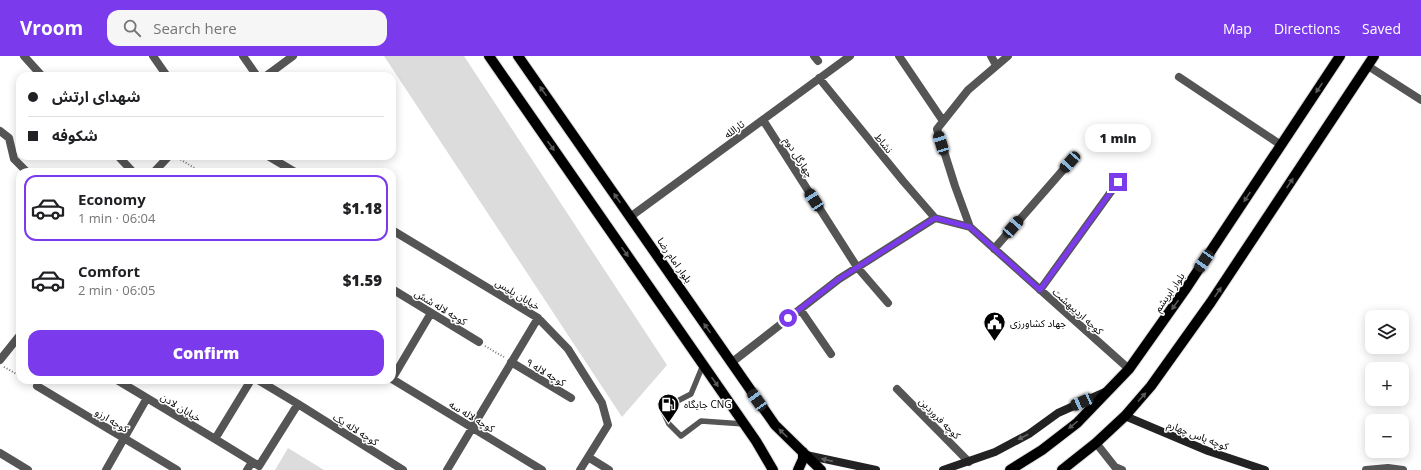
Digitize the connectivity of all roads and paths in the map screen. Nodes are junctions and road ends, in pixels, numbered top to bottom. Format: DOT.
graph roads {
  1 [pos="24,56"];
  2 [pos="153,56"];
  3 [pos="243,56"];
  4 [pos="293,56"];
  5 [pos="489,56"];
  6 [pos="518,56"];
  7 [pos="850,56"];
  8 [pos="899,56"];
  9 [pos="991,56"];
  10 [pos="1008,56"];
  11 [pos="1340,56"];
  12 [pos="1374,56"];
  13 [pos="996,65"];
  14 [pos="1368,66"];
  15 [pos="38,72"];
  16 [pos="164,72"];
  17 [pos="253,72"];
  18 [pos="271,72"];
  19 [pos="1179,77"];
  20 [pos="820,78"];
  21 [pos="1421,100"];
  22 [pos="763,120"];
  23 [pos="943,121"];
  24 [pos="0,131"];
  25 [pos="1281,145"];
  26 [pos="122,160"];
  27 [pos="165,160"];
  28 [pos="182,160"];
  29 [pos="275,160"];
  30 [pos="1070,162"];
  31 [pos="23,168"];
  32 [pos="129,168"];
  33 [pos="158,168"];
  34 [pos="194,168"];
  35 [pos="288,168"];
  36 [pos="1118,182"];
  37 [pos="630,217"];
  38 [pos="935,218"];
  39 [pos="970,227"];
  40 [pos="396,232"];
  41 [pos="994,249"];
  42 [pos="857,267"];
  43 [pos="1040,290"];
  44 [pos="396,291"];
  45 [pos="888,303"];
  46 [pos="800,309"];
  47 [pos="431,313"];
  48 [pos="538,318"];
  49 [pos="16,340"];
  50 [pos="479,342"];
  51 [pos="831,354"];
  52 [pos="0,360"];
  53 [pos="512,362"];
  54 [pos="731,363"];
  55 [pos="0,364"];
  56 [pos="703,365"];
  57 [pos="1129,369"];
  58 [pos="396,372"];
  59 [pos="16,374"];
  60 [pos="396,381"];
  61 [pos="124,384"];
  62 [pos="249,384"];
  63 [pos="267,384"];
  64 [pos="37,386"];
  65 [pos="897,389"];
  66 [pos="1106,392"];
  67 [pos="147,398"];
  68 [pos="571,398"];
  69 [pos="298,404"];
  70 [pos="1125,416"];
  71 [pos="744,424"];
  72 [pos="472,428"];
  73 [pos="124,438"];
  74 [pos="215,439"];
  75 [pos="1096,443"];
  76 [pos="0,453"];
  77 [pos="804,453"];
  78 [pos="588,457"];
  79 [pos="252,462"];
  80 [pos="969,462"];
  81 [pos="28,470"];
  82 [pos="106,470"];
  83 [pos="177,470"];
  84 [pos="247,470"];
  85 [pos="403,470"];
  86 [pos="447,470"];
  87 [pos="542,470"];
  88 [pos="580,470"];
  89 [pos="609,470"];
  90 [pos="773,470"];
  91 [pos="798,470"];
  92 [pos="821,470"];
  93 [pos="876,470"];
  94 [pos="943,470"];
  95 [pos="1010,470"];
  96 [pos="1062,470"];
  97 [pos="1122,470"];
  98 [pos="1265,470"];
  99 [pos="1366,470"];
  100 [pos="1403,470"];
  1 -- 15 [label="street"];
  2 -- 16 [label="street"];
  3 -- 17 [label="street"];
  4 -- 18 [label="street"];
  5 -- 56 [label="main road, one-way"];
  37 -- 6 [label="main road, بلوار امام رضا, one-way"];
  7 -- 20 [label="street, ثارالله"];
  8 -- 23 [label="street"];
  9 -- 13 [label="street"];
  10 -- 13 [label="street"];
  11 -- 25 [label="main road, بلوار ابریشم, one-way"];
  12 -- 14 [label="main road"];
  13 -- 23 [label="street"];
  14 -- 21 [label="street"];
  70 -- 14 [label="main road, one-way"];
  19 -- 25 [label="street"];
  20 -- 22 [label="street, ثارالله"];
  20 -- 38 [label="street, نشاط"];
  22 -- 37 [label="street, ثارالله"];
  22 -- 42 [label="street, چهارگل دوم"];
  23 -- 39 [label="street"];
  24 -- 31 [label="street"];
  25 -- 57 [label="main road, بلوار ابریشم, one-way"];
  26 -- 32 [label="street"];
  27 -- 33 [label="street"];
  28 -- 34 [label="path"];
  29 -- 35 [label="street"];
  30 -- 41 [label="street"];
  36 -- 43 [label="street"];
  54 -- 37 [label="main road, بلوار امام رضا, one-way"];
  38 -- 39 [label="street, کوچه اردیبهشت"];
  38 -- 42 [label="street"];
  39 -- 41 [label="street, کوچه اردیبهشت"];
  40 -- 48 [label="street, خیابان پلیس"];
  41 -- 43 [label="street, کوچه اردیبهشت"];
  42 -- 45 [label="street, چهارگل دوم"];
  42 -- 46 [label="street"];
  43 -- 57 [label="street, کوچه اردیبهشت"];
  44 -- 47 [label="street, کوچه لاله شش"];
  46 -- 51 [label="street"];
  46 -- 54 [label="street"];
  47 -- 50 [label="street, کوچه لاله شش"];
  47 -- 58 [label="street"];
  48 -- 53 [label="street"];
  48 -- 78 [label="street, خیابان پلیس"];
  49 -- 52 [label="street"];
  50 -- 53 [label="path"];
  53 -- 68 [label="street, کوچه لاله ۹"];
  53 -- 72 [label="street"];
  77 -- 54 [label="main road, بلوار امام رضا, one-way"];
  55 -- 59 [label="path"];
  56 -- 71 [label="main road, one-way"];
  56 -- 71 [label="lane"];
  57 -- 66 [label="main road, بلوار ابریشم"];
  60 -- 72 [label="street, کوچه لاله سه"];
  61 -- 67 [label="street, خیابان لادن"];
  62 -- 74 [label="street"];
  63 -- 69 [label="street, کوچه لاله یک"];
  64 -- 73 [label="street, کوچه ارزو"];
  65 -- 80 [label="street, کوچه فروردین"];
  66 -- 80 [label="main road, one-way"];
  66 -- 95 [label="main road, بلوار ابریشم, one-way"];
  67 -- 73 [label="street"];
  67 -- 74 [label="street, خیابان لادن"];
  69 -- 79 [label="street"];
  69 -- 85 [label="street, کوچه لاله یک"];
  70 -- 75 [label="main road"];
  70 -- 98 [label="main road, کوچه یاس چهارم"];
  71 -- 90 [label="main road"];
  72 -- 86 [label="street"];
  72 -- 87 [label="street, کوچه لاله سه"];
  73 -- 82 [label="street"];
  73 -- 83 [label="street, کوچه ارزو"];
  74 -- 79 [label="street, خیابان لادن"];
  75 -- 96 [label="main road"];
  75 -- 97 [label="street"];
  76 -- 81 [label="street"];
  77 -- 91 [label="main road"];
  77 -- 92 [label="main road, بلوار امام رضا"];
  93 -- 77 [label="main road, one-way"];
  78 -- 88 [label="street, خیابان پلیس"];
  78 -- 89 [label="street"];
  79 -- 84 [label="street"];
  80 -- 94 [label="main road"];
  99 -- 100 [label="street"];
}
